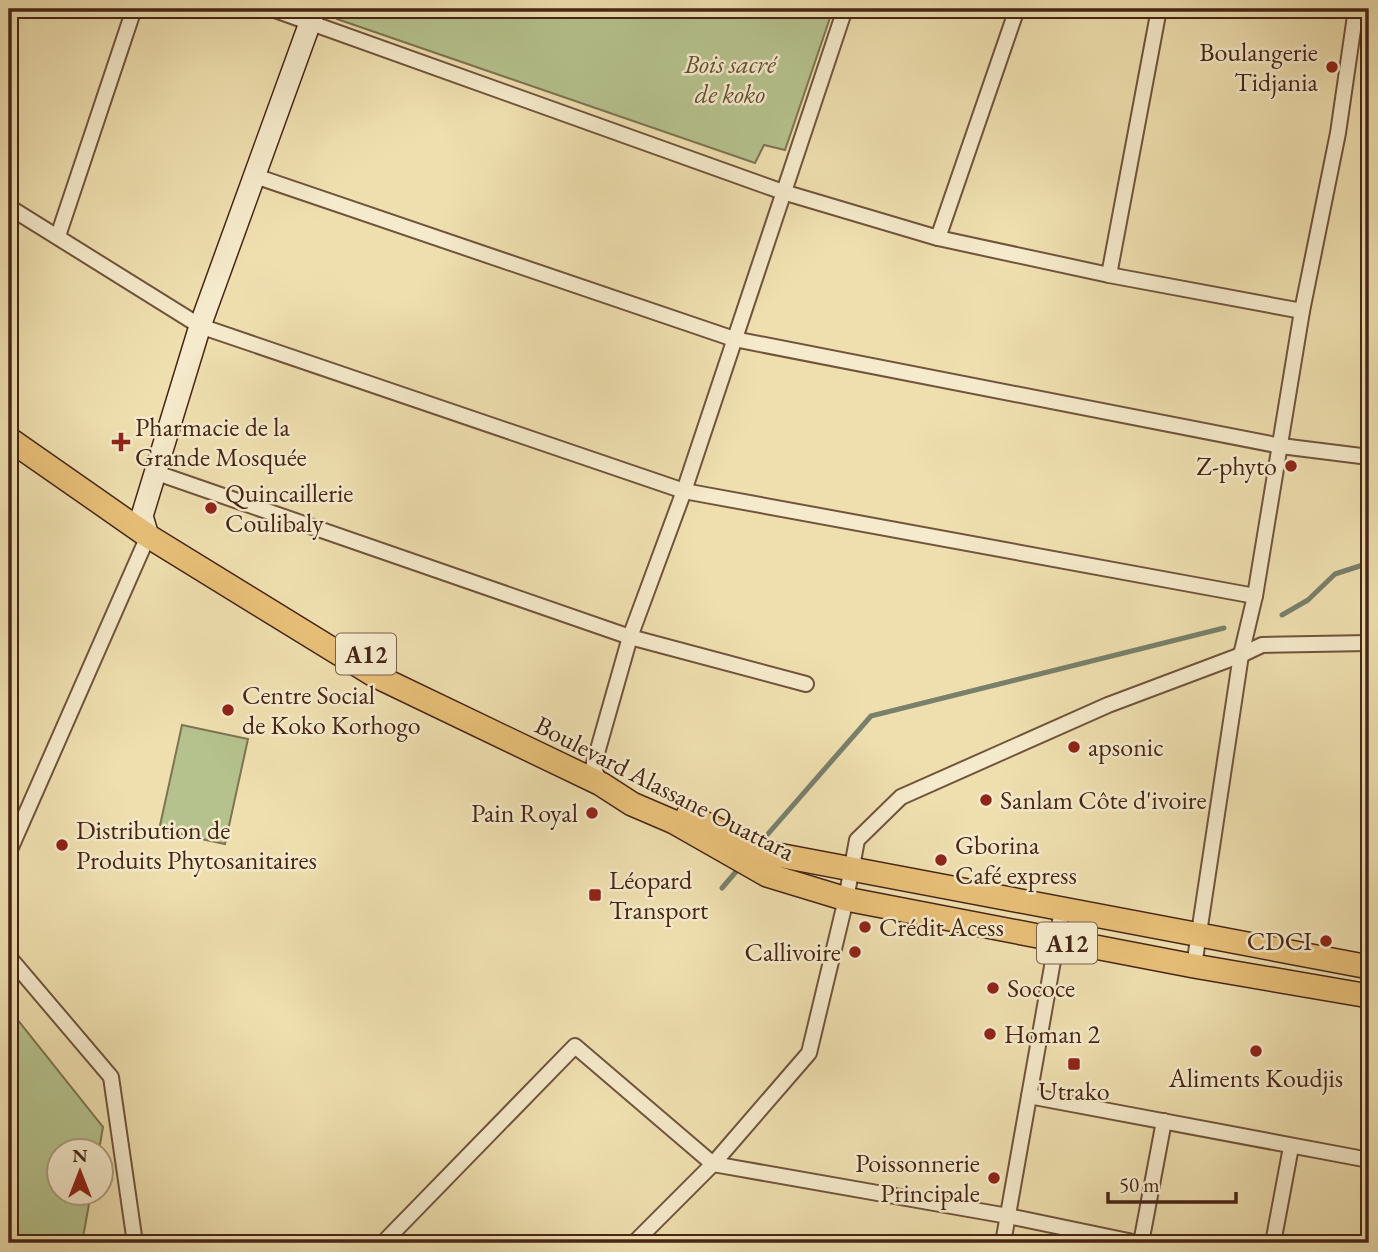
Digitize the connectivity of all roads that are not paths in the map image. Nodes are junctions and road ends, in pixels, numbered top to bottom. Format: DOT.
graph roads {
  1 [pos="134,9"];
  2 [pos="272,9"];
  3 [pos="845,9"];
  4 [pos="1017,9"];
  5 [pos="1159,9"];
  6 [pos="1356,9"];
  7 [pos="312,15"];
  8 [pos="255,176"];
  9 [pos="783,192"];
  10 [pos="9,207"];
  11 [pos="58,236"];
  12 [pos="938,238"];
  13 [pos="1109,275"];
  14 [pos="1302,311"];
  15 [pos="201,326"];
  16 [pos="734,339"];
  17 [pos="9,421"];
  18 [pos="9,439"];
  19 [pos="1281,446"];
  20 [pos="1369,457"];
  21 [pos="156,473"];
  22 [pos="684,491"];
  23 [pos="145,526"];
  24 [pos="1255,596"];
  25 [pos="630,637"];
  26 [pos="1369,643"];
  27 [pos="1241,655"];
  28 [pos="806,684"];
  29 [pos="597,775"];
  30 [pos="9,852"];
  31 [pos="742,852"];
  32 [pos="851,870"];
  33 [pos="846,900"];
  34 [pos="1062,910"];
  35 [pos="1199,934"];
  36 [pos="1056,941"];
  37 [pos="9,957"];
  38 [pos="1194,966"];
  39 [pos="1369,967"];
  40 [pos="1369,996"];
  41 [pos="1029,1096"];
  42 [pos="1164,1121"];
  43 [pos="1292,1147"];
  44 [pos="1369,1160"];
  45 [pos="712,1164"];
  46 [pos="1008,1216"];
  47 [pos="135,1243"];
  48 [pos="383,1243"];
  49 [pos="634,1243"];
  50 [pos="1003,1243"];
  51 [pos="1140,1243"];
  52 [pos="1273,1243"];
  1 -- 11 [label="street"];
  2 -- 7 [label="street"];
  3 -- 9 [label="street"];
  4 -- 12 [label="street"];
  5 -- 13 [label="street"];
  6 -- 14 [label="street"];
  7 -- 8 [label="street"];
  7 -- 9 [label="street"];
  8 -- 15 [label="street"];
  8 -- 16 [label="street"];
  9 -- 12 [label="street"];
  9 -- 16 [label="street"];
  10 -- 11 [label="street"];
  11 -- 15 [label="street"];
  12 -- 13 [label="street"];
  13 -- 14 [label="street"];
  14 -- 19 [label="street"];
  15 -- 21 [label="street"];
  15 -- 22 [label="street"];
  16 -- 19 [label="street"];
  16 -- 22 [label="street"];
  17 -- 23 [label="main road, Boulevard Alassane Ouattara / A12"];
  18 -- 23 [label="main road, Boulevard Alassane Ouattara / A12"];
  19 -- 20 [label="street"];
  19 -- 24 [label="street"];
  21 -- 23 [label="street"];
  21 -- 25 [label="street"];
  22 -- 24 [label="street"];
  22 -- 25 [label="street"];
  23 -- 29 [label="main road, Boulevard Alassane Ouattara / A12"];
  23 -- 30 [label="street"];
  24 -- 27 [label="street"];
  25 -- 28 [label="street"];
  25 -- 29 [label="street"];
  26 -- 27 [label="street"];
  27 -- 32 [label="street"];
  27 -- 35 [label="street"];
  29 -- 31 [label="main road, Boulevard Alassane Ouattara / A12"];
  31 -- 32 [label="main road, Boulevard Alassane Ouattara / A12"];
  31 -- 33 [label="main road, Boulevard Alassane Ouattara / A12"];
  32 -- 33 [label="street"];
  32 -- 34 [label="main road, Boulevard Alassane Ouattara / A12"];
  33 -- 36 [label="main road, Boulevard Alassane Ouattara / A12"];
  33 -- 45 [label="street"];
  34 -- 35 [label="main road, Boulevard Alassane Ouattara / A12"];
  34 -- 36 [label="street"];
  35 -- 38 [label="street"];
  35 -- 39 [label="main road, Boulevard Alassane Ouattara / A12"];
  36 -- 38 [label="main road, Boulevard Alassane Ouattara / A12"];
  36 -- 41 [label="street"];
  37 -- 47 [label="street"];
  38 -- 40 [label="main road, Boulevard Alassane Ouattara / A12"];
  41 -- 42 [label="street"];
  41 -- 46 [label="street"];
  42 -- 43 [label="street"];
  42 -- 51 [label="street"];
  43 -- 44 [label="street"];
  43 -- 52 [label="street"];
  45 -- 46 [label="street"];
  45 -- 48 [label="street"];
  45 -- 49 [label="street"];
  46 -- 50 [label="street"];
  46 -- 51 [label="street"];
}
